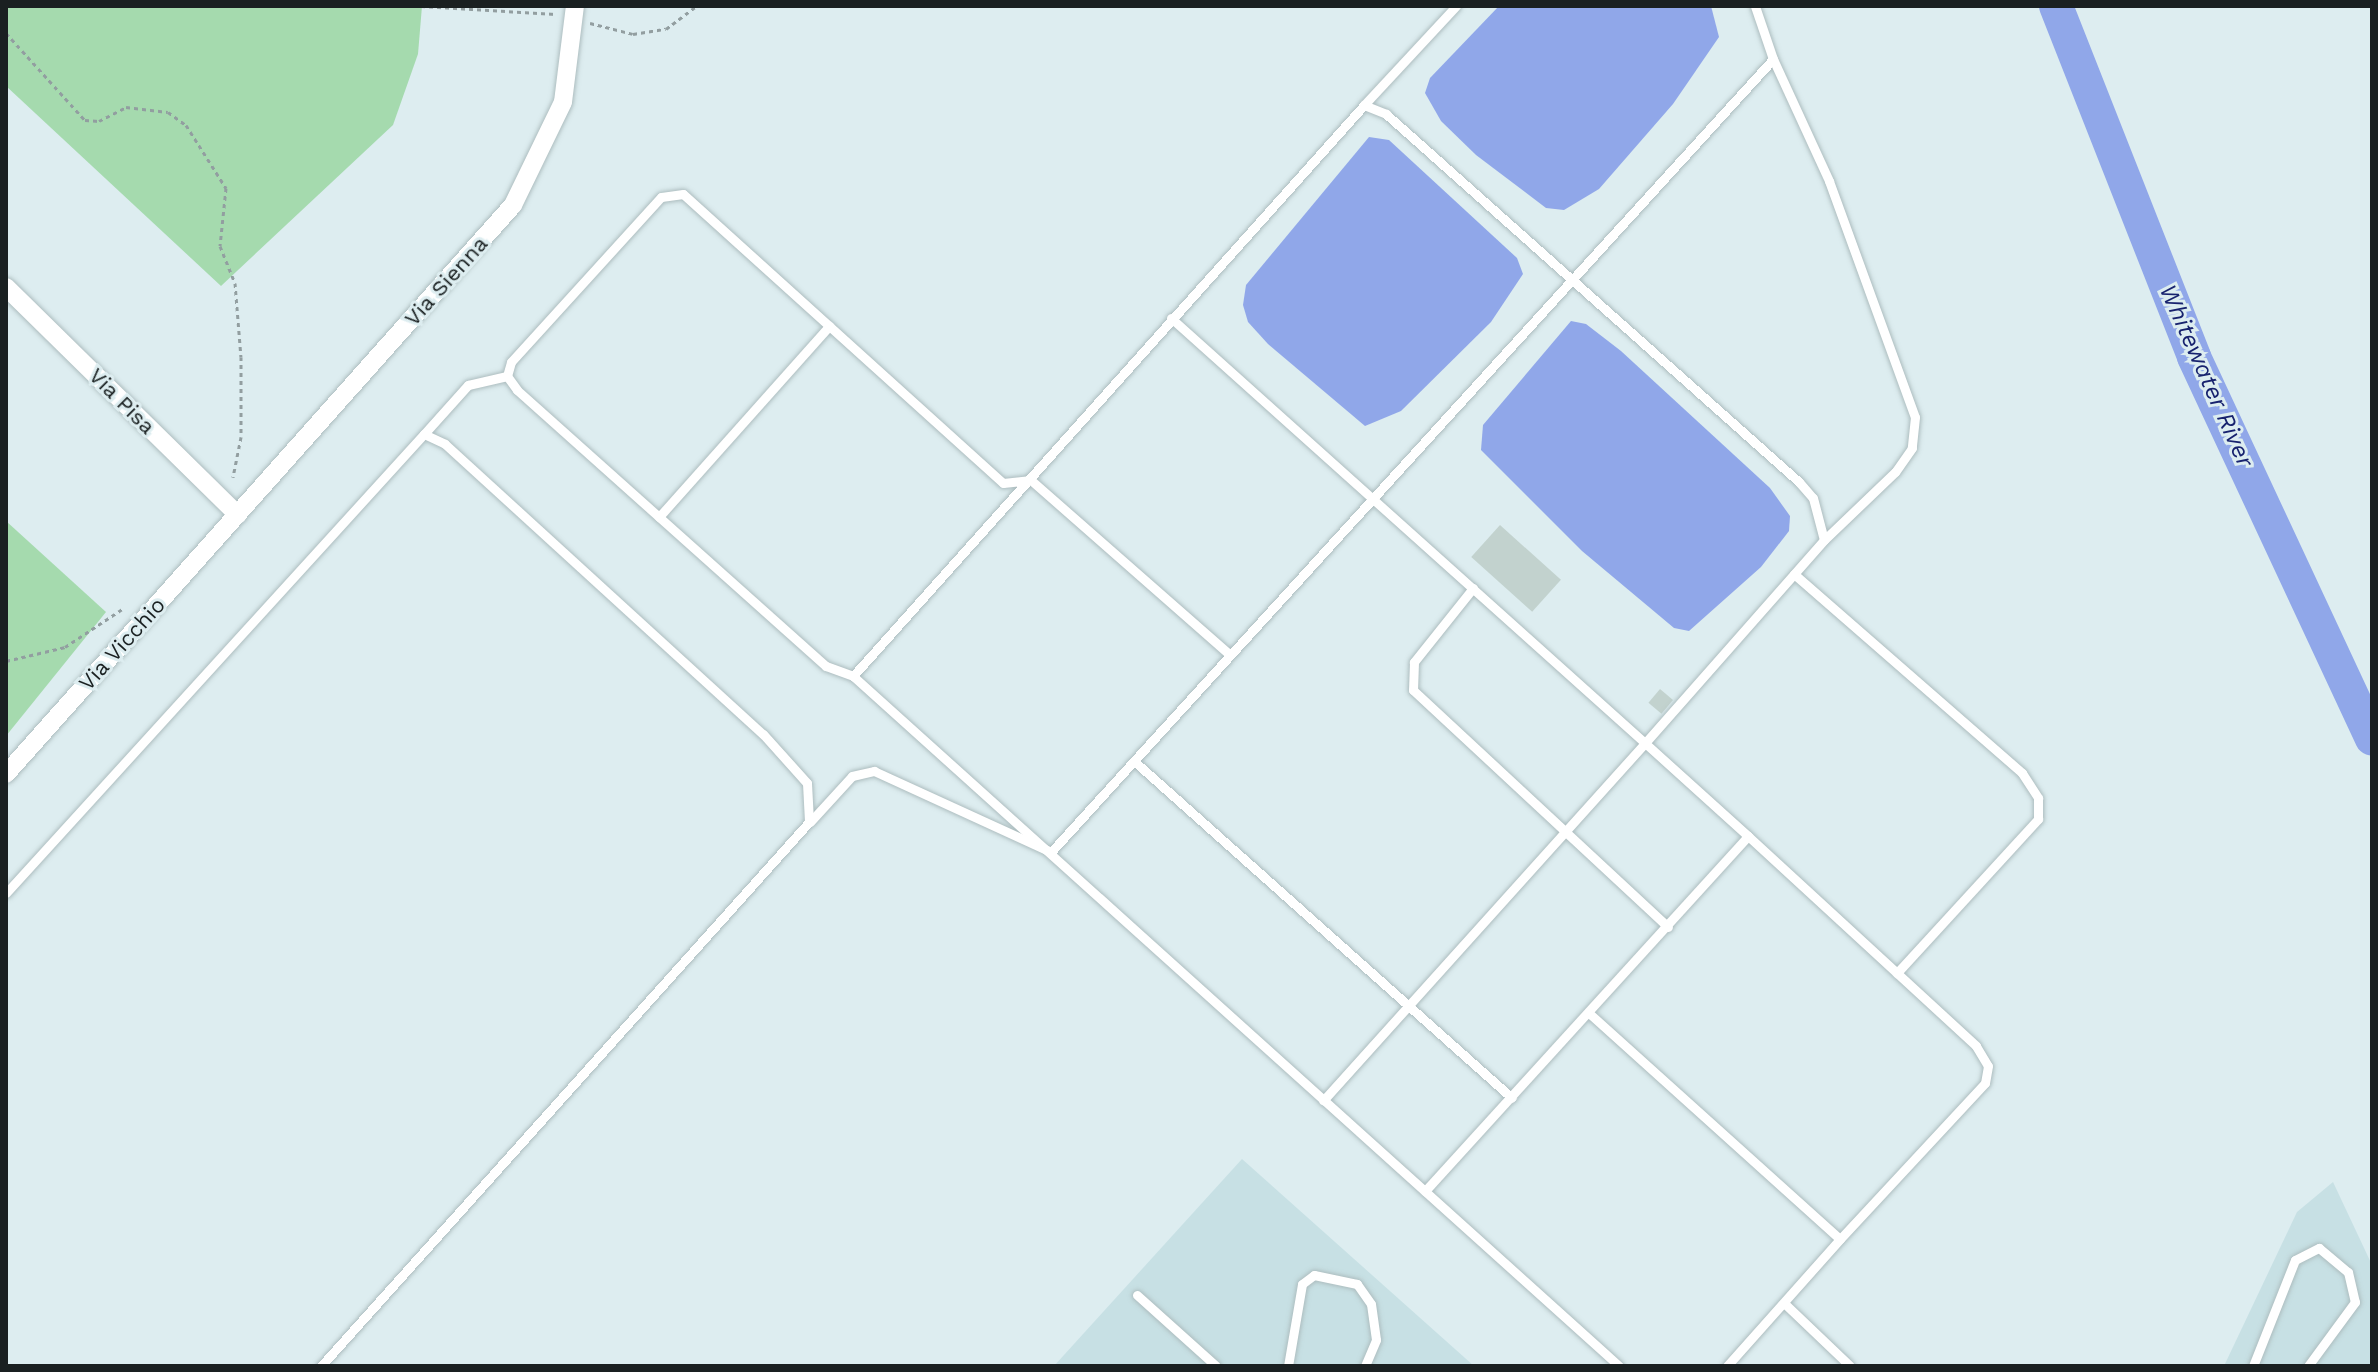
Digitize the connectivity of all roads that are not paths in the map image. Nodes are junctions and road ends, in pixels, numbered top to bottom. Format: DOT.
graph roads {
  1 [pos="575,6"];
  2 [pos="1456,6"];
  3 [pos="1755,6"];
  4 [pos="1773,59"];
  5 [pos="1364,105"];
  6 [pos="1572,279"];
  7 [pos="6,287"];
  8 [pos="1171,318"];
  9 [pos="829,326"];
  10 [pos="507,376"];
  11 [pos="424,434"];
  12 [pos="1031,480"];
  13 [pos="1371,496"];
  14 [pos="238,515"];
  15 [pos="659,517"];
  16 [pos="1824,540"];
  17 [pos="1794,574"];
  18 [pos="1473,588"];
  19 [pos="1229,654"];
  20 [pos="853,676"];
  21 [pos="1645,743"];
  22 [pos="1134,761"];
  23 [pos="6,774"];
  24 [pos="809,822"];
  25 [pos="1563,833"];
  26 [pos="1748,836"];
  27 [pos="1051,852"];
  28 [pos="6,893"];
  29 [pos="1668,927"];
  30 [pos="1897,973"];
  31 [pos="1406,1005"];
  32 [pos="1590,1014"];
  33 [pos="1512,1098"];
  34 [pos="1323,1100"];
  35 [pos="1425,1191"];
  36 [pos="1840,1239"];
  37 [pos="1137,1295"];
  38 [pos="1784,1303"];
  39 [pos="321,1366"];
  40 [pos="1216,1366"];
  41 [pos="1288,1366"];
  42 [pos="1365,1366"];
  43 [pos="1619,1366"];
  44 [pos="1727,1366"];
  45 [pos="1850,1366"];
  46 [pos="2253,1366"];
  47 [pos="2308,1366"];
  1 -- 14 [label="street, Via Sienna"];
  2 -- 5 [label="lane"];
  3 -- 4 [label="lane"];
  4 -- 6 [label="lane"];
  4 -- 16 [label="lane"];
  5 -- 6 [label="lane"];
  5 -- 8 [label="lane"];
  6 -- 13 [label="lane"];
  6 -- 16 [label="lane"];
  7 -- 14 [label="street, Via Pisa"];
  8 -- 12 [label="lane"];
  8 -- 13 [label="lane"];
  9 -- 10 [label="lane"];
  9 -- 12 [label="lane"];
  9 -- 15 [label="lane"];
  10 -- 11 [label="lane"];
  10 -- 15 [label="lane"];
  11 -- 24 [label="lane"];
  11 -- 28 [label="lane"];
  12 -- 19 [label="lane"];
  12 -- 20 [label="lane"];
  13 -- 18 [label="lane"];
  13 -- 19 [label="lane"];
  14 -- 23 [label="street, Via Vicchio"];
  15 -- 20 [label="lane"];
  16 -- 17 [label="lane"];
  17 -- 21 [label="lane"];
  17 -- 30 [label="lane"];
  18 -- 21 [label="lane"];
  18 -- 25 [label="lane"];
  19 -- 22 [label="lane"];
  20 -- 27 [label="lane"];
  21 -- 25 [label="lane"];
  21 -- 26 [label="lane"];
  22 -- 27 [label="lane"];
  22 -- 31 [label="lane"];
  24 -- 27 [label="lane"];
  24 -- 39 [label="lane"];
  25 -- 29 [label="lane"];
  25 -- 31 [label="lane"];
  26 -- 29 [label="lane"];
  26 -- 30 [label="lane"];
  27 -- 34 [label="lane"];
  29 -- 32 [label="lane"];
  30 -- 36 [label="lane"];
  31 -- 33 [label="lane"];
  31 -- 34 [label="lane"];
  32 -- 33 [label="lane"];
  32 -- 36 [label="lane"];
  33 -- 35 [label="lane"];
  34 -- 35 [label="lane"];
  35 -- 43 [label="lane"];
  36 -- 38 [label="lane"];
  37 -- 40 [label="lane"];
  38 -- 44 [label="lane"];
  38 -- 45 [label="lane"];
  41 -- 42 [label="lane"];
  46 -- 47 [label="lane"];
}
